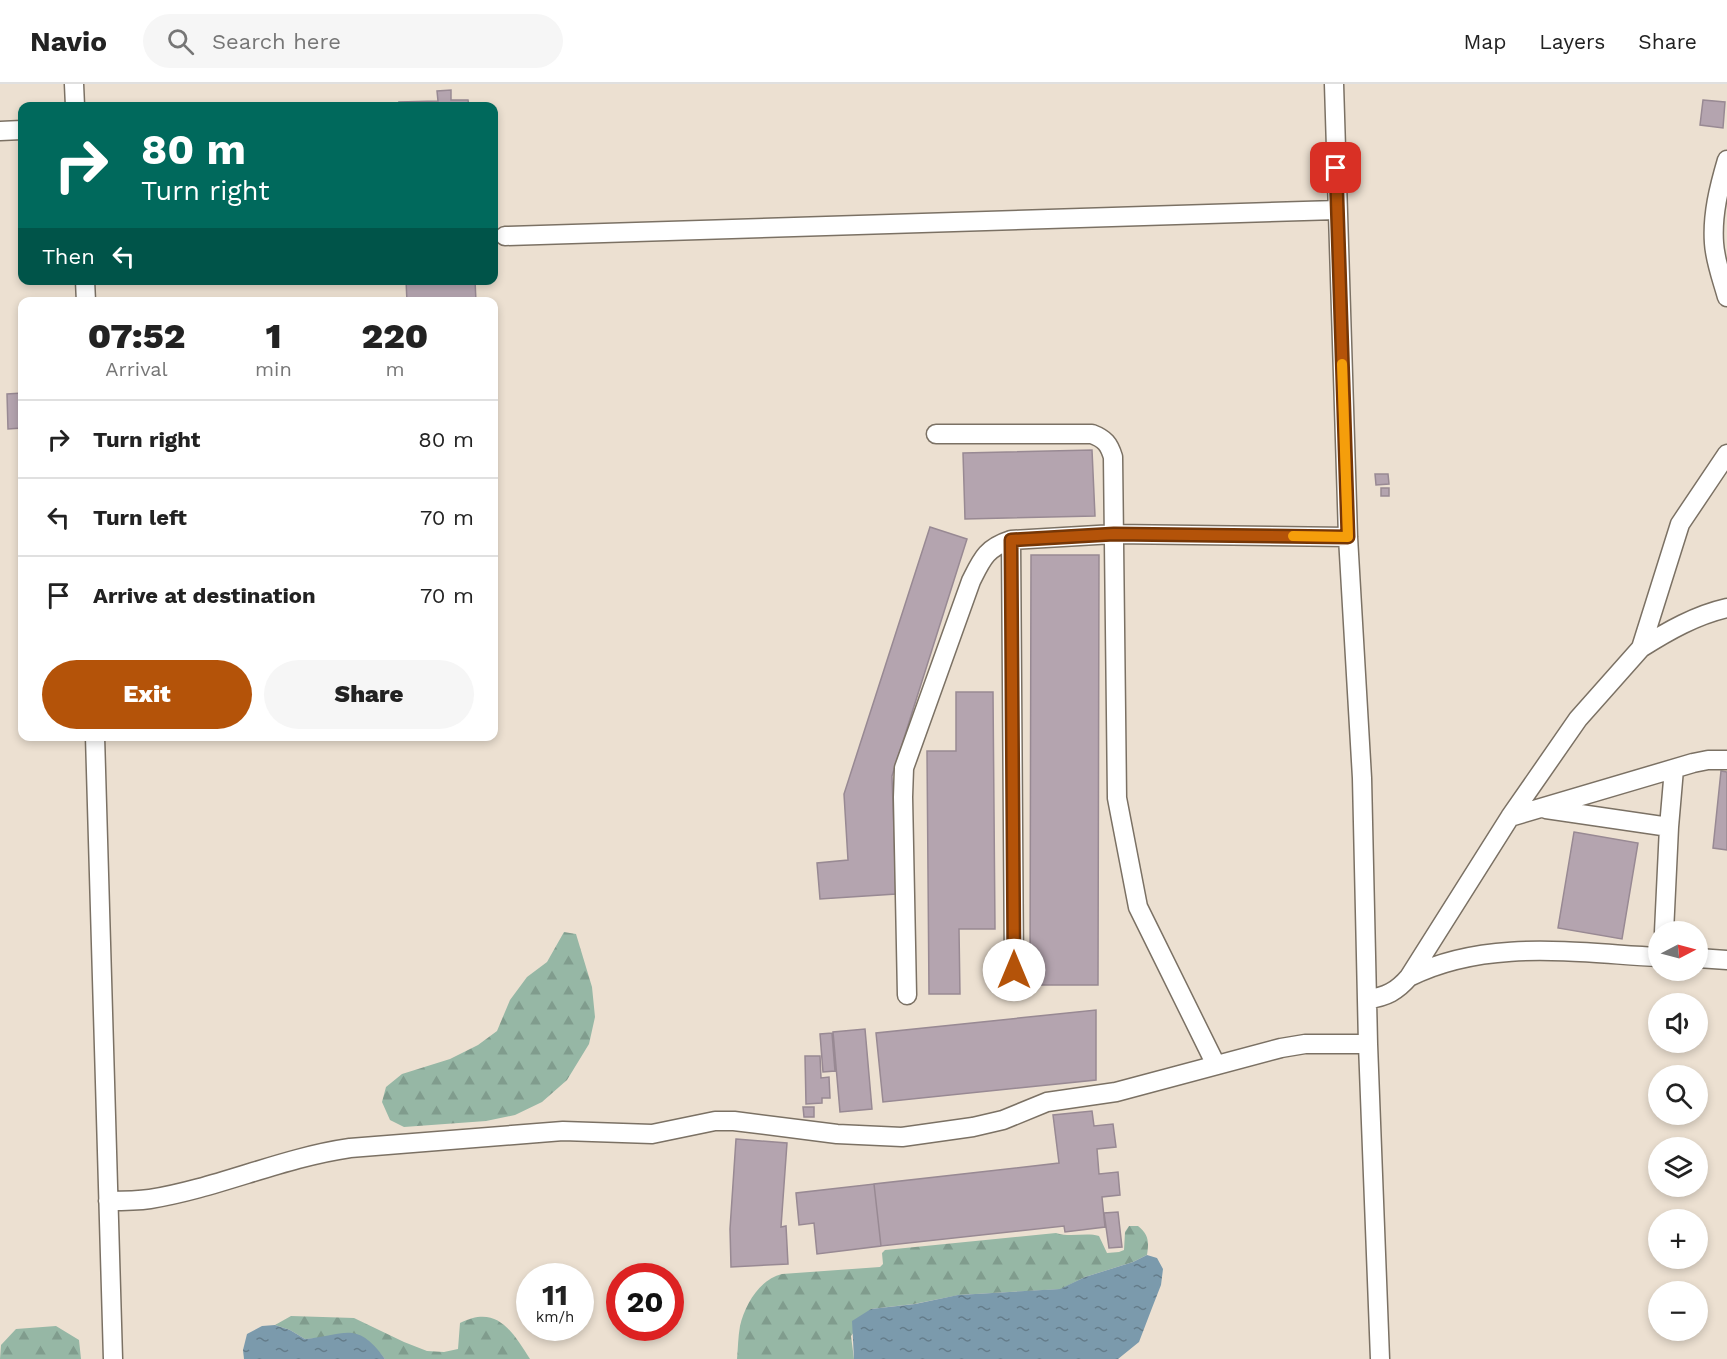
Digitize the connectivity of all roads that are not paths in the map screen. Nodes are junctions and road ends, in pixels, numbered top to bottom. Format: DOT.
graph roads {
  1 [pos="74,84"];
  2 [pos="1334,84"];
  3 [pos="75,102"];
  4 [pos="18,130"];
  5 [pos="0,131"];
  6 [pos="1727,160"];
  7 [pos="1337,210"];
  8 [pos="505,236"];
  9 [pos="1727,297"];
  10 [pos="936,434"];
  11 [pos="1727,454"];
  12 [pos="1114,534"];
  13 [pos="1348,537"];
  14 [pos="1011,540"];
  15 [pos="1727,608"];
  16 [pos="1641,648"];
  17 [pos="95,741"];
  18 [pos="1727,760"];
  19 [pos="1674,769"];
  20 [pos="1541,808"];
  21 [pos="1510,818"];
  22 [pos="1669,827"];
  23 [pos="1665,921"];
  24 [pos="1648,957"];
  25 [pos="1708,959"];
  26 [pos="1727,960"];
  27 [pos="1014,970"];
  28 [pos="1410,977"];
  29 [pos="907,995"];
  30 [pos="1368,999"];
  31 [pos="1368,1044"];
  32 [pos="1216,1065"];
  33 [pos="108,1201"];
  34 [pos="113,1359"];
  35 [pos="1380,1359"];
  1 -- 3 [label="lane"];
  2 -- 7 [label="lane"];
  4 -- 5 [label="lane"];
  6 -- 9 [label="lane"];
  7 -- 8 [label="lane"];
  7 -- 13 [label="lane"];
  10 -- 12 [label="lane"];
  11 -- 16 [label="lane"];
  12 -- 13 [label="lane"];
  12 -- 14 [label="lane"];
  12 -- 32 [label="lane"];
  13 -- 30 [label="lane"];
  14 -- 27 [label="lane"];
  14 -- 29 [label="lane"];
  15 -- 16 [label="lane"];
  16 -- 21 [label="lane"];
  17 -- 33 [label="lane"];
  18 -- 19 [label="lane"];
  19 -- 20 [label="lane"];
  19 -- 22 [label="lane"];
  20 -- 21 [label="lane"];
  20 -- 22 [label="lane"];
  21 -- 28 [label="lane"];
  22 -- 23 [label="lane"];
  24 -- 28 [label="lane"];
  25 -- 26 [label="lane"];
  28 -- 30 [label="lane"];
  30 -- 31 [label="lane"];
  31 -- 32 [label="lane"];
  31 -- 35 [label="lane"];
  32 -- 33 [label="lane"];
  33 -- 34 [label="lane"];
}
